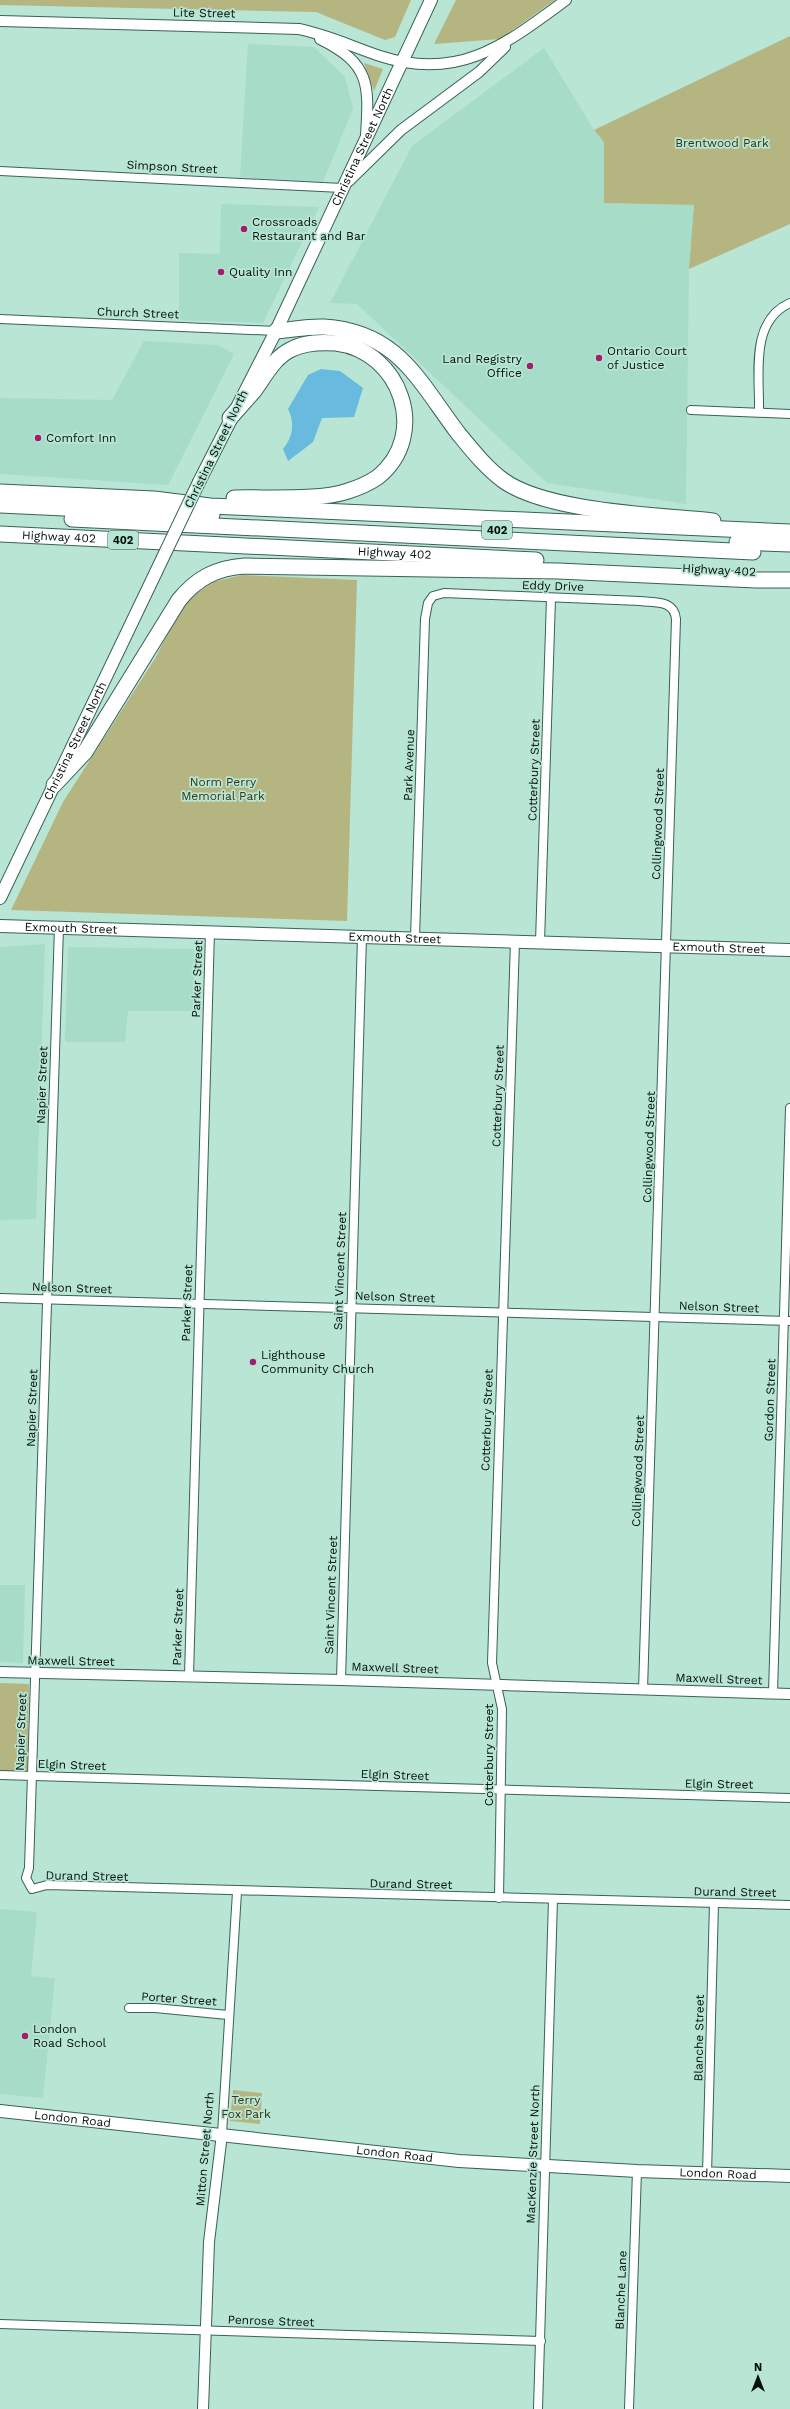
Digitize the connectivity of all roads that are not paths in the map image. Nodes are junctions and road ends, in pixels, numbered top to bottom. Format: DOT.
graph roads {
  1 [pos="430,0"];
  2 [pos="566,0"];
  3 [pos="0,21"];
  4 [pos="283,28"];
  5 [pos="516,36"];
  6 [pos="402,62"];
  7 [pos="366,136"];
  8 [pos="0,171"];
  9 [pos="342,188"];
  10 [pos="790,303"];
  11 [pos="0,319"];
  12 [pos="276,331"];
  13 [pos="691,410"];
  14 [pos="759,412"];
  15 [pos="790,414"];
  16 [pos="230,418"];
  17 [pos="0,492"];
  18 [pos="154,500"];
  19 [pos="0,505"];
  20 [pos="0,515"];
  21 [pos="790,529"];
  22 [pos="790,532"];
  23 [pos="0,534"];
  24 [pos="0,544"];
  25 [pos="790,544"];
  26 [pos="245,546"];
  27 [pos="790,554"];
  28 [pos="790,573"];
  29 [pos="790,580"];
  30 [pos="433,596"];
  31 [pos="551,598"];
  32 [pos="672,607"];
  33 [pos="54,785"];
  34 [pos="0,898"];
  35 [pos="0,926"];
  36 [pos="59,927"];
  37 [pos="210,931"];
  38 [pos="362,936"];
  39 [pos="415,938"];
  40 [pos="515,941"];
  41 [pos="540,942"];
  42 [pos="667,946"];
  43 [pos="790,950"];
  44 [pos="790,1108"];
  45 [pos="0,1298"];
  46 [pos="48,1299"];
  47 [pos="199,1304"];
  48 [pos="351,1308"];
  49 [pos="503,1313"];
  50 [pos="656,1316"];
  51 [pos="787,1321"];
  52 [pos="0,1672"];
  53 [pos="35,1673"];
  54 [pos="189,1676"];
  55 [pos="341,1680"];
  56 [pos="498,1685"];
  57 [pos="643,1690"];
  58 [pos="773,1693"];
  59 [pos="790,1694"];
  60 [pos="0,1775"];
  61 [pos="32,1776"];
  62 [pos="501,1790"];
  63 [pos="790,1798"];
  64 [pos="32,1889"];
  65 [pos="237,1892"];
  66 [pos="499,1898"];
  67 [pos="553,1899"];
  68 [pos="714,1903"];
  69 [pos="790,1905"];
  70 [pos="129,2008"];
  71 [pos="228,2014"];
  72 [pos="0,2111"];
  73 [pos="222,2134"];
  74 [pos="545,2166"];
  75 [pos="637,2171"];
  76 [pos="707,2174"];
  77 [pos="790,2176"];
  78 [pos="0,2324"];
  79 [pos="206,2330"];
  80 [pos="541,2341"];
  81 [pos="203,2409"];
  82 [pos="538,2409"];
  83 [pos="629,2409"];
  1 -- 6 [label="main road, Christina Street North"];
  2 -- 5 [label="street"];
  3 -- 4 [label="street, Lite Street"];
  4 -- 6 [label="street, Lite Street"];
  4 -- 7 [label="street"];
  5 -- 6 [label="street, Lite Street"];
  5 -- 9 [label="street"];
  6 -- 7 [label="main road, Christina Street North"];
  7 -- 9 [label="main road, Christina Street North"];
  8 -- 9 [label="street, Simpson Street"];
  9 -- 12 [label="main road, Christina Street North"];
  10 -- 14 [label="street"];
  11 -- 12 [label="street, Church Street"];
  12 -- 16 [label="main road, Christina Street North"];
  12 -- 21 [label="highway"];
  13 -- 14 [label="street"];
  14 -- 15 [label="street"];
  16 -- 18 [label="highway"];
  16 -- 33 [label="main road, Christina Street North, bridge"];
  17 -- 18 [label="highway"];
  18 -- 22 [label="highway"];
  19 -- 25 [label="highway, 402"];
  20 -- 27 [label="highway"];
  23 -- 26 [label="highway, Highway 402 / 402"];
  24 -- 26 [label="highway"];
  26 -- 28 [label="highway, Highway 402 / 402"];
  29 -- 33 [label="highway"];
  30 -- 31 [label="street, Eddy Drive"];
  30 -- 39 [label="street, Park Avenue"];
  31 -- 32 [label="street, Eddy Drive"];
  31 -- 41 [label="street, Cotterbury Street"];
  32 -- 42 [label="street, Collingwood Street"];
  33 -- 34 [label="main road, Christina Street North"];
  35 -- 36 [label="main road, Exmouth Street"];
  36 -- 37 [label="main road, Exmouth Street"];
  36 -- 46 [label="street, Napier Street"];
  37 -- 38 [label="main road, Exmouth Street"];
  37 -- 47 [label="street, Parker Street"];
  38 -- 39 [label="main road, Exmouth Street"];
  38 -- 48 [label="street, Saint Vincent Street"];
  39 -- 40 [label="main road, Exmouth Street"];
  40 -- 41 [label="main road, Exmouth Street"];
  40 -- 49 [label="street, Cotterbury Street"];
  41 -- 42 [label="main road, Exmouth Street"];
  42 -- 43 [label="main road, Exmouth Street"];
  42 -- 50 [label="street, Collingwood Street"];
  44 -- 51 [label="street, Gordon Street"];
  45 -- 46 [label="street, Nelson Street"];
  46 -- 47 [label="street, Nelson Street"];
  46 -- 53 [label="street, Napier Street"];
  47 -- 48 [label="street, Nelson Street"];
  47 -- 54 [label="street, Parker Street"];
  48 -- 49 [label="street, Nelson Street"];
  48 -- 55 [label="street, Saint Vincent Street"];
  49 -- 50 [label="street, Nelson Street"];
  49 -- 56 [label="street, Cotterbury Street"];
  50 -- 51 [label="street, Nelson Street"];
  50 -- 57 [label="street, Collingwood Street"];
  51 -- 58 [label="street, Gordon Street"];
  52 -- 53 [label="street, Maxwell Street"];
  53 -- 54 [label="street, Maxwell Street"];
  53 -- 61 [label="street, Napier Street"];
  54 -- 55 [label="street, Maxwell Street"];
  55 -- 56 [label="street, Maxwell Street"];
  56 -- 57 [label="street, Maxwell Street"];
  56 -- 62 [label="street, Cotterbury Street"];
  57 -- 58 [label="street, Maxwell Street"];
  58 -- 59 [label="street, Maxwell Street"];
  60 -- 61 [label="street, Elgin Street"];
  61 -- 62 [label="street, Elgin Street"];
  61 -- 64 [label="street, Napier Street"];
  62 -- 63 [label="street, Elgin Street"];
  62 -- 66 [label="street, Cotterbury Street"];
  64 -- 65 [label="street, Durand Street"];
  65 -- 66 [label="street, Durand Street"];
  65 -- 71 [label="street, Mitton Street North"];
  66 -- 67 [label="street, Durand Street"];
  67 -- 68 [label="street, Durand Street"];
  67 -- 74 [label="street, MacKenzie Street North"];
  68 -- 69 [label="street, Durand Street"];
  68 -- 76 [label="street, Blanche Street"];
  70 -- 71 [label="street, Porter Street"];
  71 -- 73 [label="street, Mitton Street North"];
  72 -- 73 [label="main road, London Road"];
  73 -- 74 [label="main road, London Road"];
  73 -- 79 [label="street, Mitton Street North"];
  74 -- 75 [label="main road, London Road"];
  74 -- 80 [label="street, MacKenzie Street North"];
  75 -- 76 [label="main road, London Road"];
  75 -- 83 [label="street, Blanche Lane"];
  76 -- 77 [label="main road, London Road"];
  78 -- 79 [label="street, Penrose Street"];
  79 -- 80 [label="street, Penrose Street"];
  79 -- 81 [label="street, Mitton Street North"];
  80 -- 82 [label="street, MacKenzie Street North"];
}
